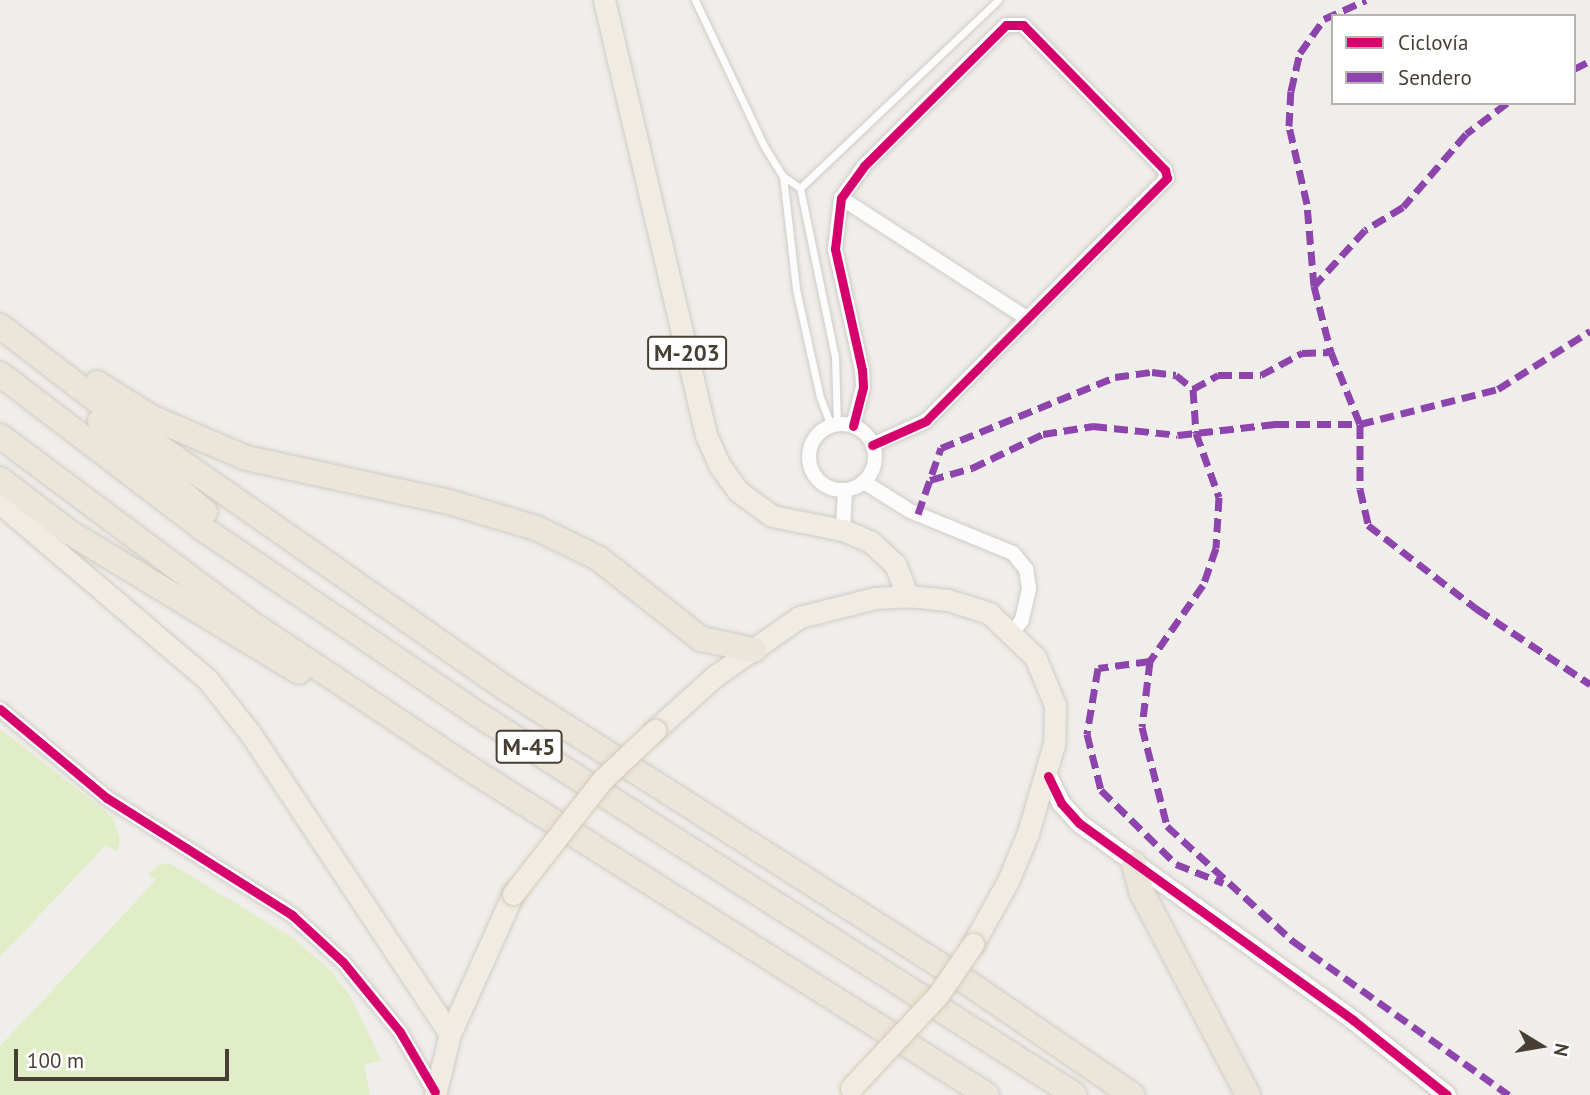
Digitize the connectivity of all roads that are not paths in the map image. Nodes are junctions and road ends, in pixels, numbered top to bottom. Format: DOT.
graph roads {
  1 [pos="604,0"];
  2 [pos="695,0"];
  3 [pos="998,0"];
  4 [pos="783,176"];
  5 [pos="800,188"];
  6 [pos="841,198"];
  7 [pos="0,313"];
  8 [pos="1028,319"];
  9 [pos="0,327"];
  10 [pos="0,374"];
  11 [pos="834,425"];
  12 [pos="853,426"];
  13 [pos="0,436"];
  14 [pos="872,445"];
  15 [pos="0,479"];
  16 [pos="864,482"];
  17 [pos="845,490"];
  18 [pos="0,503"];
  19 [pos="843,530"];
  20 [pos="283,583"];
  21 [pos="908,596"];
  22 [pos="1013,632"];
  23 [pos="754,650"];
  24 [pos="0,709"];
  25 [pos="464,765"];
  26 [pos="1048,776"];
  27 [pos="1134,864"];
  28 [pos="450,1034"];
  29 [pos="846,1092"];
  30 [pos="435,1094"];
  31 [pos="987,1095"];
  32 [pos="1075,1095"];
  33 [pos="1132,1095"];
  34 [pos="1248,1095"];
  35 [pos="1447,1095"];
  1 -- 19 [label="main road, M-203"];
  2 -- 4 [label="lane"];
  3 -- 5 [label="lane"];
  4 -- 5 [label="lane"];
  4 -- 11 [label="lane"];
  5 -- 11 [label="lane"];
  6 -- 8 [label="street"];
  6 -- 8 [label="street"];
  6 -- 12 [label="street"];
  7 -- 23 [label="highway"];
  8 -- 14 [label="street"];
  9 -- 20 [label="highway"];
  9 -- 33 [label="highway"];
  10 -- 20 [label="highway, M-45"];
  11 -- 12 [label="street"];
  11 -- 17 [label="street"];
  12 -- 14 [label="street"];
  13 -- 25 [label="highway, M-45"];
  14 -- 16 [label="street"];
  15 -- 25 [label="highway"];
  16 -- 17 [label="street"];
  16 -- 22 [label="street"];
  17 -- 19 [label="street"];
  18 -- 28 [label="main road"];
  19 -- 21 [label="main road, M-203"];
  20 -- 32 [label="highway, M-45"];
  21 -- 22 [label="main road"];
  21 -- 23 [label="main road"];
  22 -- 26 [label="main road"];
  23 -- 28 [label="main road, bridge"];
  24 -- 30 [label="street"];
  25 -- 31 [label="highway, M-45"];
  26 -- 27 [label="street"];
  26 -- 29 [label="main road, bridge"];
  27 -- 34 [label="highway"];
  27 -- 35 [label="street"];
  28 -- 30 [label="main road"];
}
